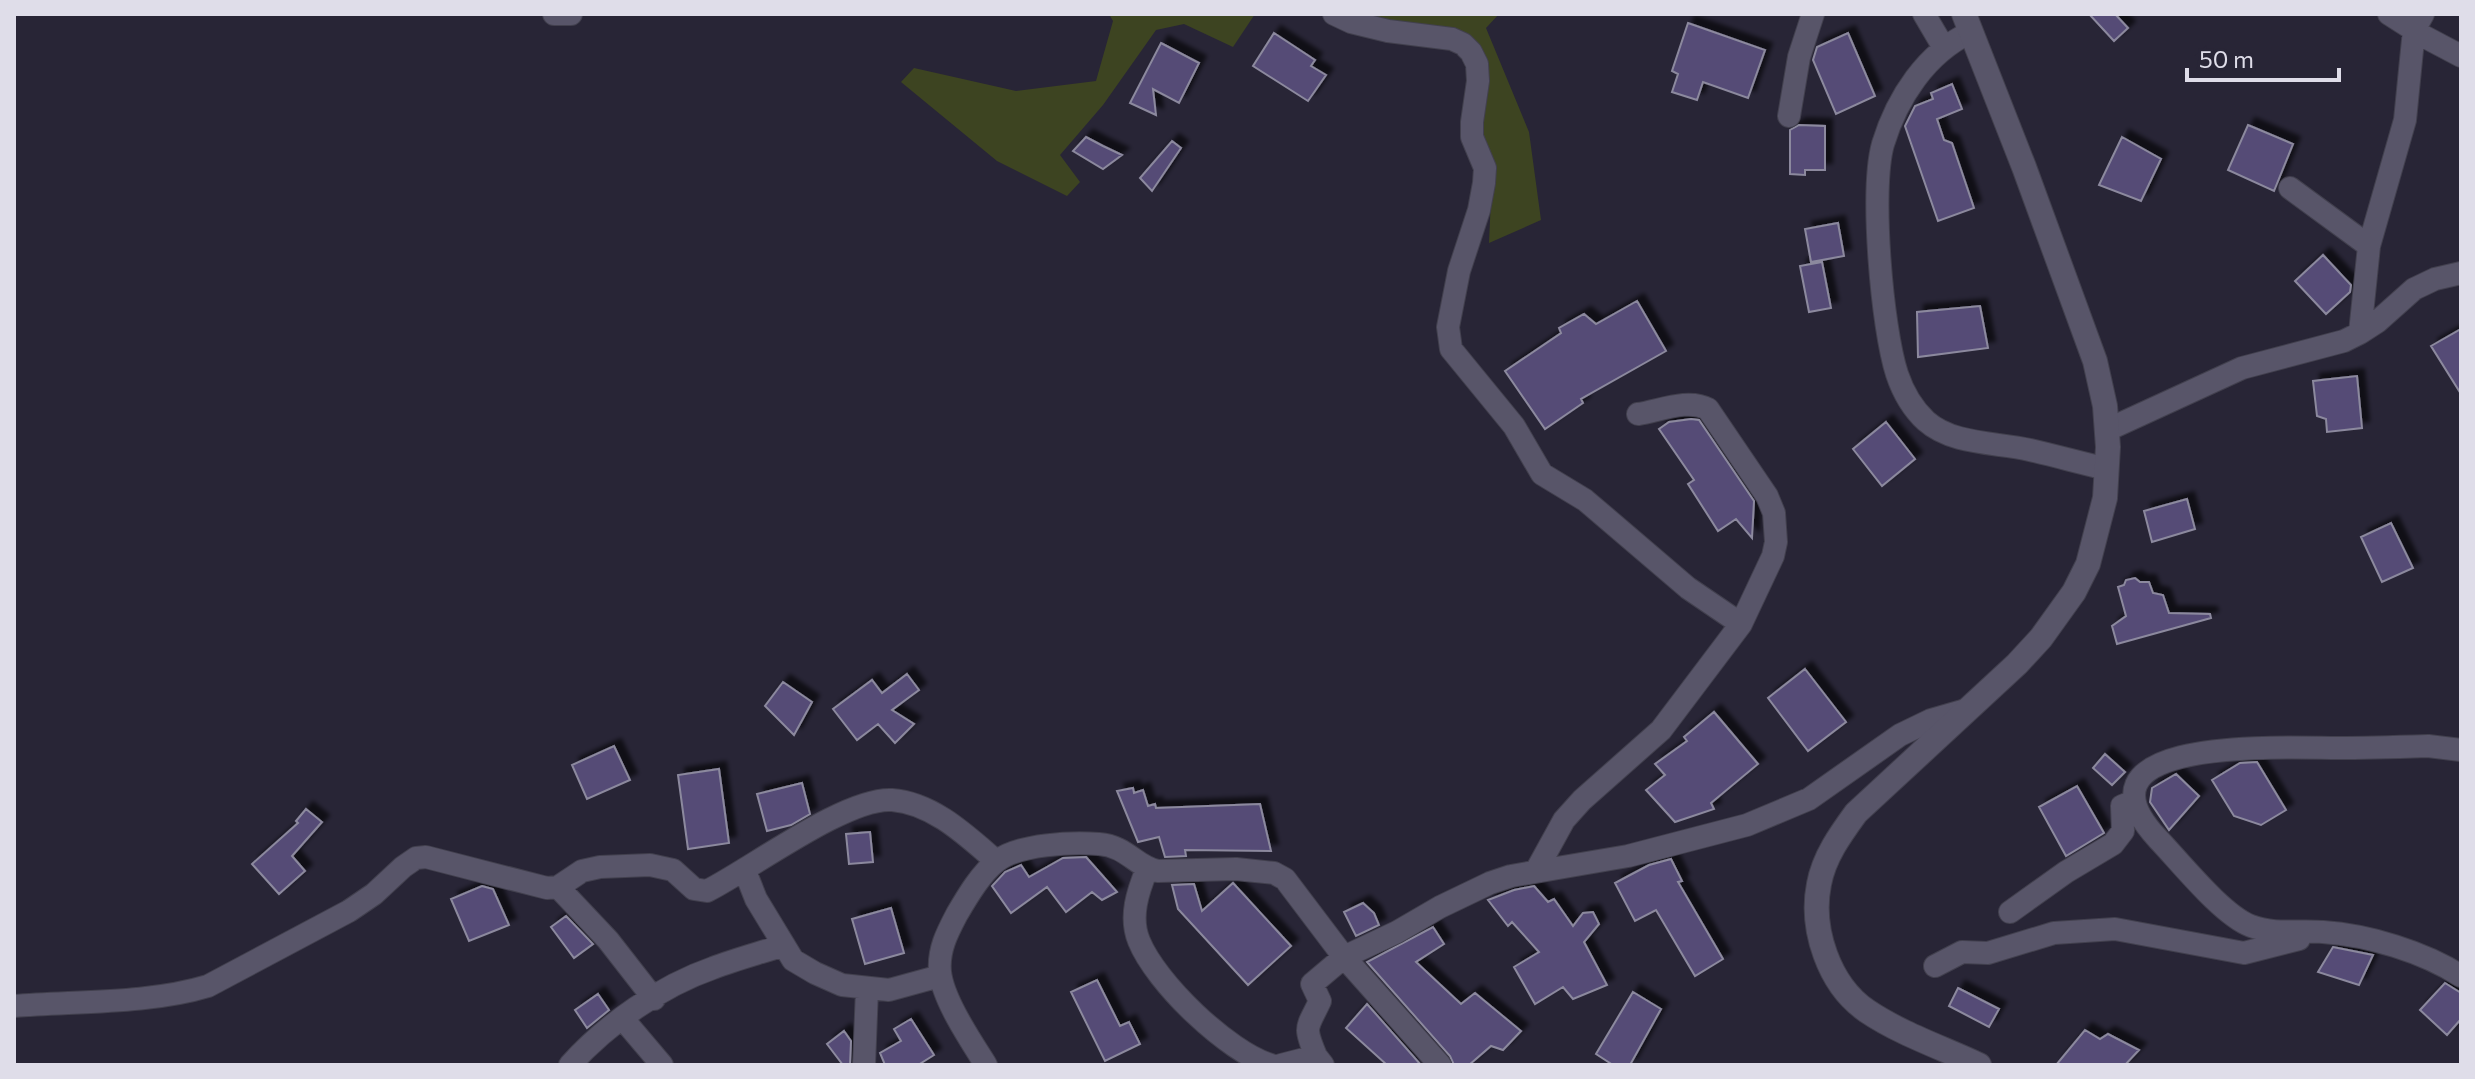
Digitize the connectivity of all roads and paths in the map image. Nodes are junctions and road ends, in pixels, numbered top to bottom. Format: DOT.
graph roads {
  1 [pos="554,14"];
  2 [pos="571,14"];
  3 [pos="1334,14"];
  4 [pos="1813,14"];
  5 [pos="1924,14"];
  6 [pos="2389,14"];
  7 [pos="2418,22"];
  8 [pos="1967,23"];
  9 [pos="1944,48"];
  10 [pos="2461,56"];
  11 [pos="1789,116"];
  12 [pos="2290,188"];
  13 [pos="2369,246"];
  14 [pos="2461,273"];
  15 [pos="2360,333"];
  16 [pos="1638,414"];
  17 [pos="2107,430"];
  18 [pos="2107,469"];
  19 [pos="1741,624"];
  20 [pos="1969,709"];
  21 [pos="2461,750"];
  22 [pos="2134,801"];
  23 [pos="996,861"];
  24 [pos="1147,869"];
  25 [pos="745,871"];
  26 [pos="1536,871"];
  27 [pos="558,887"];
  28 [pos="2010,912"];
  29 [pos="2324,932"];
  30 [pos="784,945"];
  31 [pos="1344,957"];
  32 [pos="1935,966"];
  33 [pos="940,976"];
  34 [pos="2461,976"];
  35 [pos="867,989"];
  36 [pos="654,999"];
  37 [pos="14,1006"];
  38 [pos="623,1019"];
  39 [pos="1320,1061"];
  40 [pos="570,1065"];
  41 [pos="662,1065"];
  42 [pos="864,1065"];
  43 [pos="986,1065"];
  44 [pos="1271,1065"];
  45 [pos="1281,1065"];
  46 [pos="1440,1065"];
  47 [pos="1979,1065"];
  1 -- 2 [label="street"];
  3 -- 19 [label="street"];
  4 -- 11 [label="street"];
  5 -- 9 [label="street"];
  6 -- 7 [label="street"];
  7 -- 10 [label="street"];
  7 -- 13 [label="street"];
  8 -- 9 [label="street"];
  8 -- 17 [label="main road"];
  9 -- 18 [label="street"];
  12 -- 13 [label="street"];
  13 -- 15 [label="street"];
  14 -- 15 [label="street"];
  15 -- 17 [label="street"];
  16 -- 19 [label="street"];
  17 -- 18 [label="main road"];
  18 -- 20 [label="main road"];
  19 -- 26 [label="street"];
  20 -- 26 [label="street"];
  20 -- 47 [label="main road"];
  21 -- 22 [label="street"];
  22 -- 28 [label="street"];
  22 -- 29 [label="street"];
  23 -- 24 [label="street"];
  23 -- 25 [label="street"];
  23 -- 33 [label="street"];
  24 -- 31 [label="street"];
  24 -- 44 [label="street"];
  25 -- 27 [label="street"];
  25 -- 30 [label="street"];
  26 -- 31 [label="street"];
  27 -- 36 [label="street"];
  27 -- 37 [label="street"];
  29 -- 32 [label="street"];
  29 -- 34 [label="street"];
  30 -- 35 [label="street"];
  30 -- 36 [label="street"];
  31 -- 39 [label="street"];
  31 -- 46 [label="street"];
  33 -- 35 [label="street"];
  33 -- 43 [label="street"];
  35 -- 42 [label="street"];
  36 -- 38 [label="street"];
  38 -- 40 [label="street"];
  38 -- 41 [label="street"];
  39 -- 45 [label="street"];
}
